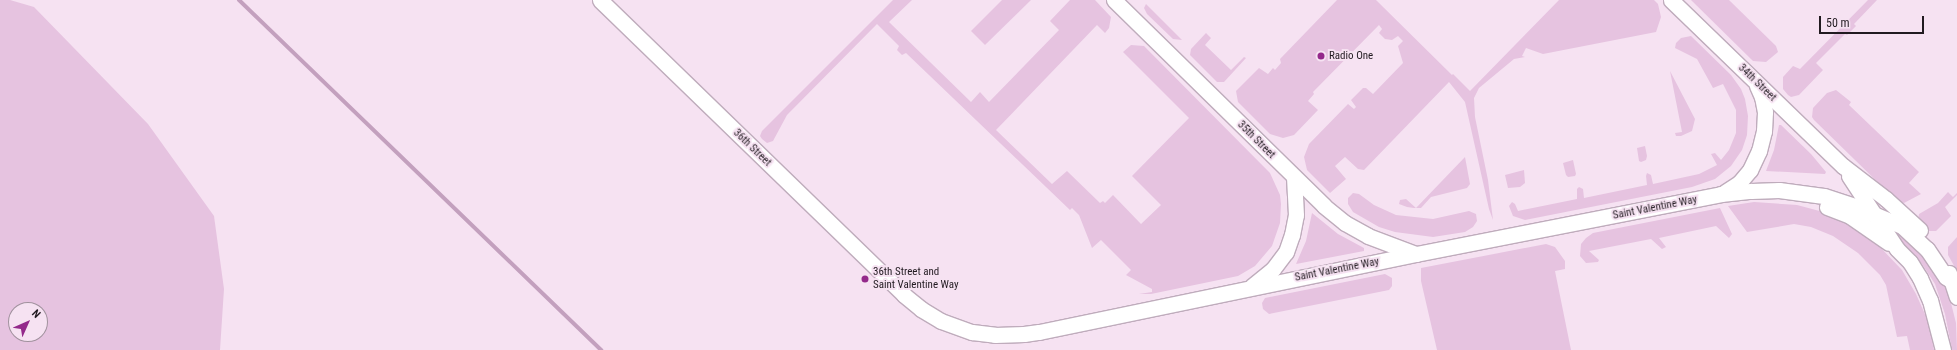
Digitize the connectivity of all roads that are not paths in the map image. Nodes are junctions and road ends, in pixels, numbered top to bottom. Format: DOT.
graph roads {
  1 [pos="600,0"];
  2 [pos="1114,0"];
  3 [pos="1671,0"];
  4 [pos="1755,82"];
  5 [pos="1843,166"];
  6 [pos="1294,177"];
  7 [pos="1779,190"];
  8 [pos="1721,194"];
  9 [pos="1824,196"];
  10 [pos="1874,214"];
  11 [pos="1897,249"];
  12 [pos="1416,254"];
  13 [pos="1953,282"];
  14 [pos="1250,288"];
  15 [pos="904,296"];
  16 [pos="1957,297"];
  17 [pos="1943,350"];
  1 -- 15 [label="street, 36th Street"];
  2 -- 6 [label="street, 35th Street"];
  3 -- 4 [label="street, 34th Street"];
  4 -- 5 [label="street, 34th Street"];
  4 -- 8 [label="street"];
  5 -- 10 [label="street, 34th Street"];
  5 -- 13 [label="street, 34th Street"];
  6 -- 12 [label="street, 35th Street"];
  6 -- 14 [label="street"];
  7 -- 8 [label="street, Saint Valentine Way"];
  7 -- 9 [label="street, Saint Valentine Way"];
  7 -- 11 [label="street, Saint Valentine Way"];
  8 -- 12 [label="street, Saint Valentine Way"];
  9 -- 10 [label="street, 34th Street"];
  10 -- 11 [label="street, 34th Street"];
  10 -- 13 [label="street, 34th Street"];
  11 -- 17 [label="street, 34th Street"];
  12 -- 14 [label="street, Saint Valentine Way"];
  13 -- 16 [label="street, 34th Street"];
  14 -- 15 [label="street, Saint Valentine Way"];
}
